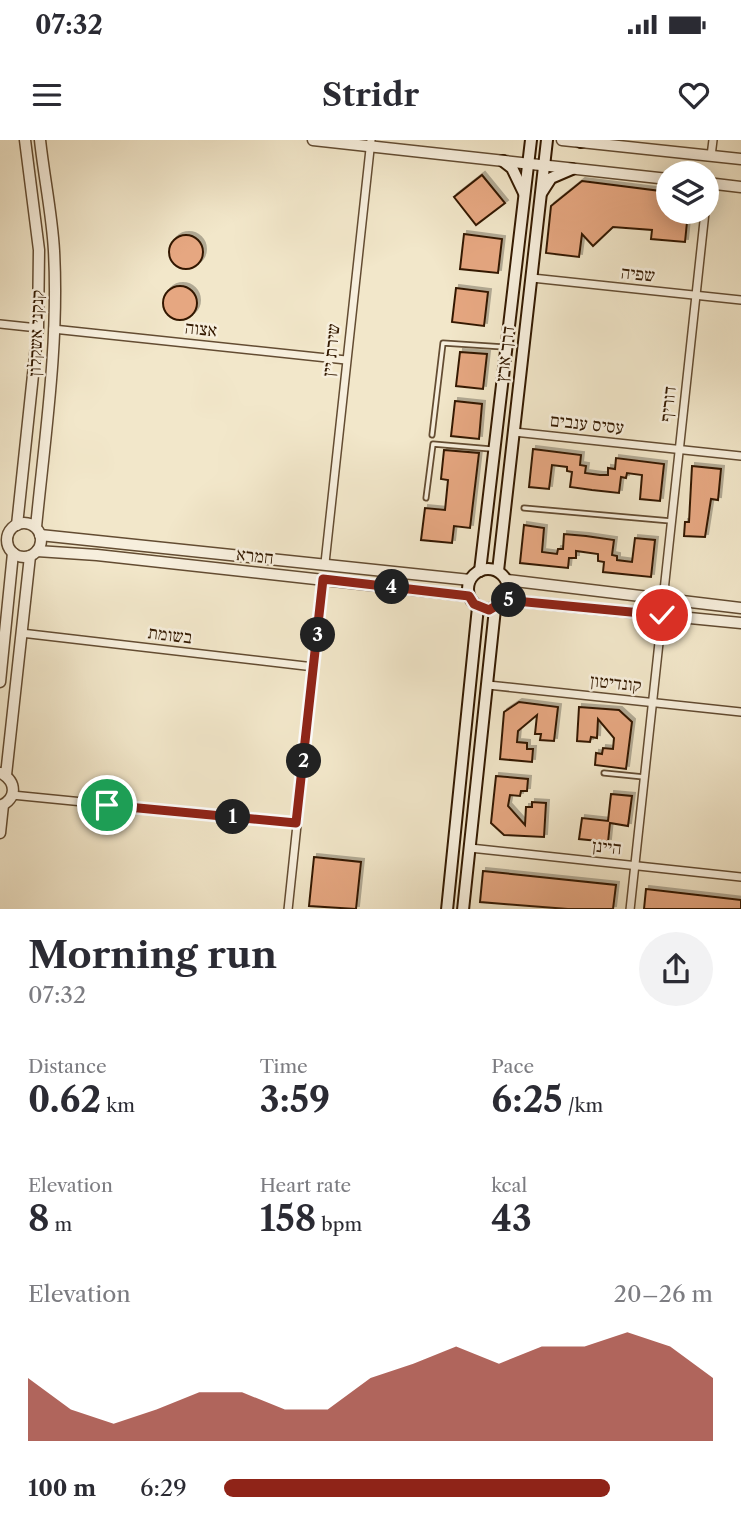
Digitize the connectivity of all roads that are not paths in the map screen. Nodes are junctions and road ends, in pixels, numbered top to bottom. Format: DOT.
graph roads {
  1 [pos="26,140"];
  2 [pos="40,140"];
  3 [pos="313,140"];
  4 [pos="531,140"];
  5 [pos="547,140"];
  6 [pos="562,140"];
  7 [pos="713,140"];
  8 [pos="580,141"];
  9 [pos="370,143"];
  10 [pos="711,156"];
  11 [pos="741,159"];
  12 [pos="503,161"];
  13 [pos="528,164"];
  14 [pos="543,166"];
  15 [pos="572,169"];
  16 [pos="656,178"];
  17 [pos="719,184"];
  18 [pos="741,187"];
  19 [pos="525,195"];
  20 [pos="540,195"];
  21 [pos="704,224"];
  22 [pos="532,278"];
  23 [pos="695,295"];
  24 [pos="741,300"];
  25 [pos="0,324"];
  26 [pos="38,328"];
  27 [pos="53,329"];
  28 [pos="506,347"];
  29 [pos="346,360"];
  30 [pos="514,432"];
  31 [pos="432,435"];
  32 [pos="679,449"];
  33 [pos="494,450"];
  34 [pos="741,456"];
  35 [pos="426,498"];
  36 [pos="524,508"];
  37 [pos="671,521"];
  38 [pos="14,527"];
  39 [pos="0,528"];
  40 [pos="38,531"];
  41 [pos="7,548"];
  42 [pos="34,554"];
  43 [pos="325,563"];
  44 [pos="480,571"];
  45 [pos="498,571"];
  46 [pos="323,579"];
  47 [pos="470,580"];
  48 [pos="507,580"];
  49 [pos="469,596"];
  50 [pos="506,600"];
  51 [pos="663,600"];
  52 [pos="478,607"];
  53 [pos="741,608"];
  54 [pos="495,609"];
  55 [pos="662,615"];
  56 [pos="741,623"];
  57 [pos="3,631"];
  58 [pos="22,633"];
  59 [pos="314,667"];
  60 [pos="0,682"];
  61 [pos="488,685"];
  62 [pos="652,702"];
  63 [pos="741,712"];
  64 [pos="604,773"];
  65 [pos="3,774"];
  66 [pos="644,777"];
  67 [pos="12,795"];
  68 [pos="2,806"];
  69 [pos="296,823"];
  70 [pos="0,833"];
  71 [pos="470,848"];
  72 [pos="635,866"];
  73 [pos="741,877"];
  74 [pos="288,909"];
  75 [pos="447,909"];
  76 [pos="463,909"];
  77 [pos="629,909"];
  1 -- 26 [label="street, קנקני אשקלון"];
  2 -- 27 [label="street, קנקני אשקלון"];
  3 -- 9 [label="street"];
  4 -- 13 [label="main road, דרך ארץ"];
  5 -- 14 [label="main road, דרך ארץ"];
  6 -- 8 [label="street"];
  7 -- 10 [label="street"];
  8 -- 10 [label="street"];
  9 -- 12 [label="street"];
  9 -- 29 [label="street, שירת יין"];
  10 -- 11 [label="street"];
  12 -- 13 [label="street"];
  12 -- 19 [label="main road"];
  13 -- 14 [label="street"];
  13 -- 19 [label="main road, דרך ארץ"];
  14 -- 15 [label="street"];
  14 -- 20 [label="main road, דרך ארץ"];
  15 -- 16 [label="street"];
  15 -- 20 [label="main road"];
  17 -- 18 [label="street"];
  19 -- 28 [label="main road, דרך ארץ"];
  20 -- 22 [label="main road, דרך ארץ"];
  21 -- 23 [label="street, דוריף"];
  22 -- 23 [label="street, שפיה"];
  22 -- 30 [label="main road, דרך ארץ"];
  23 -- 24 [label="street, שפיה"];
  23 -- 32 [label="street, דוריף"];
  25 -- 26 [label="street"];
  26 -- 38 [label="street, קנקני אשקלון"];
  27 -- 29 [label="street, אצוה"];
  27 -- 40 [label="street, קנקני אשקלון"];
  28 -- 31 [label="lane"];
  28 -- 33 [label="main road, דרך ארץ"];
  29 -- 43 [label="street, שירת יין"];
  30 -- 32 [label="street, עסיס ענבים"];
  30 -- 45 [label="main road, דרך ארץ"];
  32 -- 34 [label="street, עסיס ענבים"];
  32 -- 37 [label="street, דוריף"];
  33 -- 35 [label="lane"];
  33 -- 44 [label="main road, דרך ארץ"];
  36 -- 37 [label="lane"];
  37 -- 51 [label="street, דוריף"];
  38 -- 39 [label="street"];
  38 -- 40 [label="street"];
  38 -- 41 [label="street"];
  40 -- 42 [label="street"];
  40 -- 43 [label="street, חמרא"];
  41 -- 42 [label="street"];
  41 -- 57 [label="street"];
  42 -- 46 [label="street, חמרא"];
  42 -- 58 [label="street"];
  43 -- 47 [label="street, חמרא"];
  44 -- 45 [label="main road"];
  44 -- 47 [label="main road"];
  45 -- 48 [label="main road"];
  46 -- 49 [label="street, חמרא"];
  46 -- 59 [label="street"];
  47 -- 49 [label="main road"];
  48 -- 50 [label="main road"];
  48 -- 51 [label="street"];
  49 -- 52 [label="main road"];
  50 -- 54 [label="main road"];
  50 -- 55 [label="street"];
  51 -- 53 [label="street"];
  52 -- 54 [label="main road"];
  52 -- 75 [label="main road"];
  54 -- 61 [label="main road"];
  55 -- 56 [label="street"];
  55 -- 62 [label="street"];
  57 -- 60 [label="street"];
  58 -- 59 [label="street, בשומת"];
  58 -- 65 [label="street"];
  59 -- 69 [label="street"];
  61 -- 62 [label="street, קונדיטון"];
  61 -- 71 [label="main road"];
  62 -- 63 [label="street, קונדיטון"];
  62 -- 66 [label="street"];
  64 -- 66 [label="lane"];
  65 -- 67 [label="street"];
  66 -- 72 [label="street"];
  67 -- 68 [label="street"];
  67 -- 69 [label="street"];
  68 -- 70 [label="street"];
  69 -- 74 [label="street"];
  71 -- 72 [label="street, היינן"];
  71 -- 76 [label="main road"];
  72 -- 73 [label="street, היינן"];
  72 -- 77 [label="street"];
}
